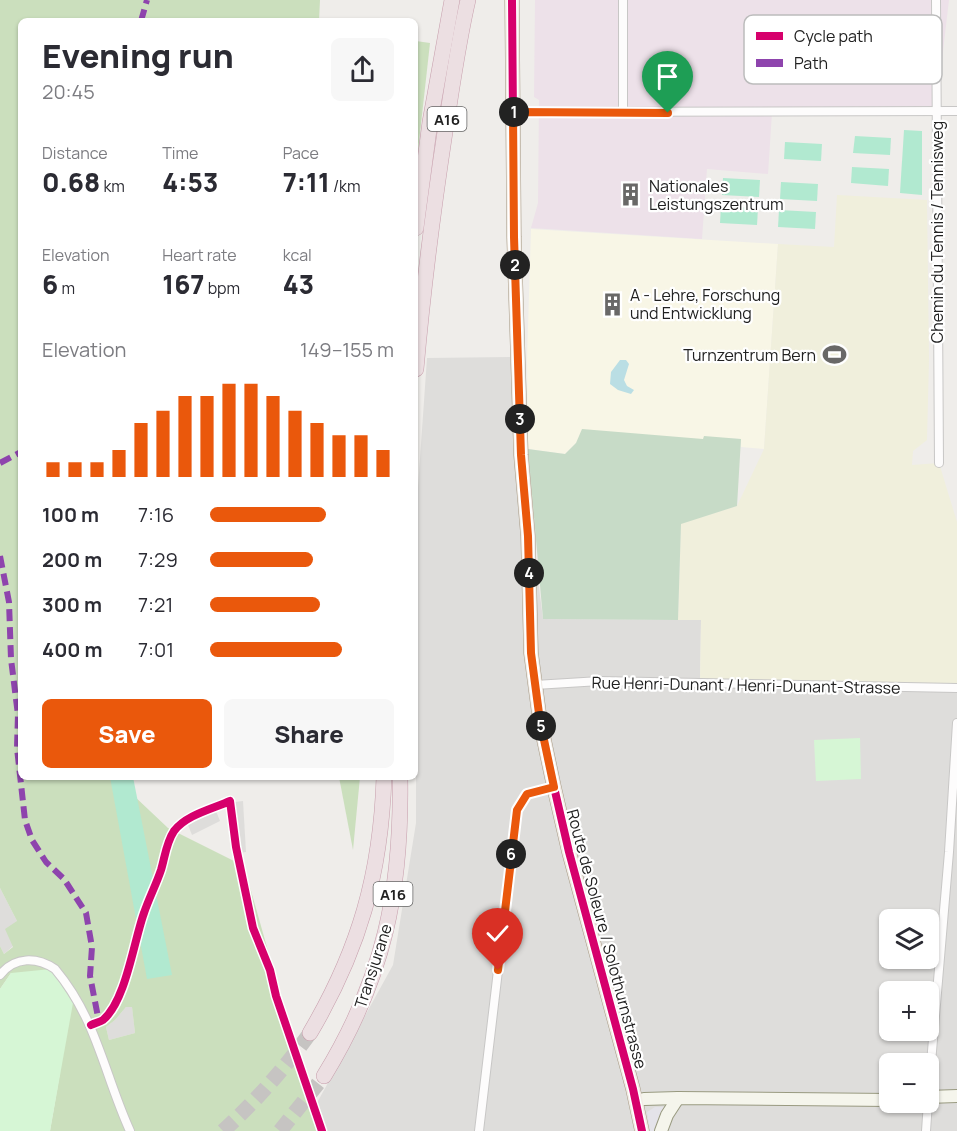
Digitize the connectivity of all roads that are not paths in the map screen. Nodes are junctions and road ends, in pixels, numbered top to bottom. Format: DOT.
graph roads {
  1 [pos="452,0"];
  2 [pos="468,0"];
  3 [pos="512,0"];
  4 [pos="623,0"];
  5 [pos="936,84"];
  6 [pos="936,111"];
  7 [pos="957,111"];
  8 [pos="513,112"];
  9 [pos="623,113"];
  10 [pos="418,213"];
  11 [pos="418,351"];
  12 [pos="939,463"];
  13 [pos="535,685"];
  14 [pos="957,688"];
  15 [pos="957,723"];
  16 [pos="384,780"];
  17 [pos="400,780"];
  18 [pos="554,787"];
  19 [pos="0,975"];
  20 [pos="91,1025"];
  21 [pos="310,1033"];
  22 [pos="932,1053"];
  23 [pos="324,1076"];
  24 [pos="957,1096"];
  25 [pos="678,1098"];
  26 [pos="939,1098"];
  27 [pos="879,1100"];
  28 [pos="636,1101"];
  29 [pos="927,1113"];
  30 [pos="130,1131"];
  31 [pos="322,1131"];
  32 [pos="479,1131"];
  33 [pos="642,1131"];
  34 [pos="661,1131"];
  35 [pos="926,1131"];
  1 -- 10 [label="highway, A16"];
  2 -- 11 [label="highway, A16"];
  3 -- 8 [label="main road, Route de Soleure / Solothurnstrasse"];
  4 -- 9 [label="street"];
  5 -- 6 [label="street, Chemin du Tennis / Tennisweg"];
  6 -- 7 [label="street"];
  6 -- 9 [label="street"];
  6 -- 12 [label="street, Chemin du Tennis / Tennisweg"];
  8 -- 9 [label="street"];
  8 -- 13 [label="main road, Route de Soleure / Solothurnstrasse"];
  13 -- 14 [label="street, Rue Henri-Dunant / Henri-Dunant-Strasse"];
  13 -- 18 [label="main road, Route de Soleure / Solothurnstrasse"];
  15 -- 22 [label="street"];
  16 -- 21 [label="highway, Transjurane / A16"];
  17 -- 23 [label="highway, Transjurane / A16"];
  18 -- 28 [label="main road, Route de Soleure / Solothurnstrasse"];
  18 -- 32 [label="street"];
  19 -- 20 [label="street"];
  20 -- 30 [label="street"];
  20 -- 31 [label="street"];
  24 -- 26 [label="street"];
  25 -- 27 [label="street"];
  25 -- 28 [label="street"];
  25 -- 34 [label="street"];
  28 -- 33 [label="main road, Route de Soleure / Solothurnstrasse"];
  29 -- 35 [label="street"];
}
